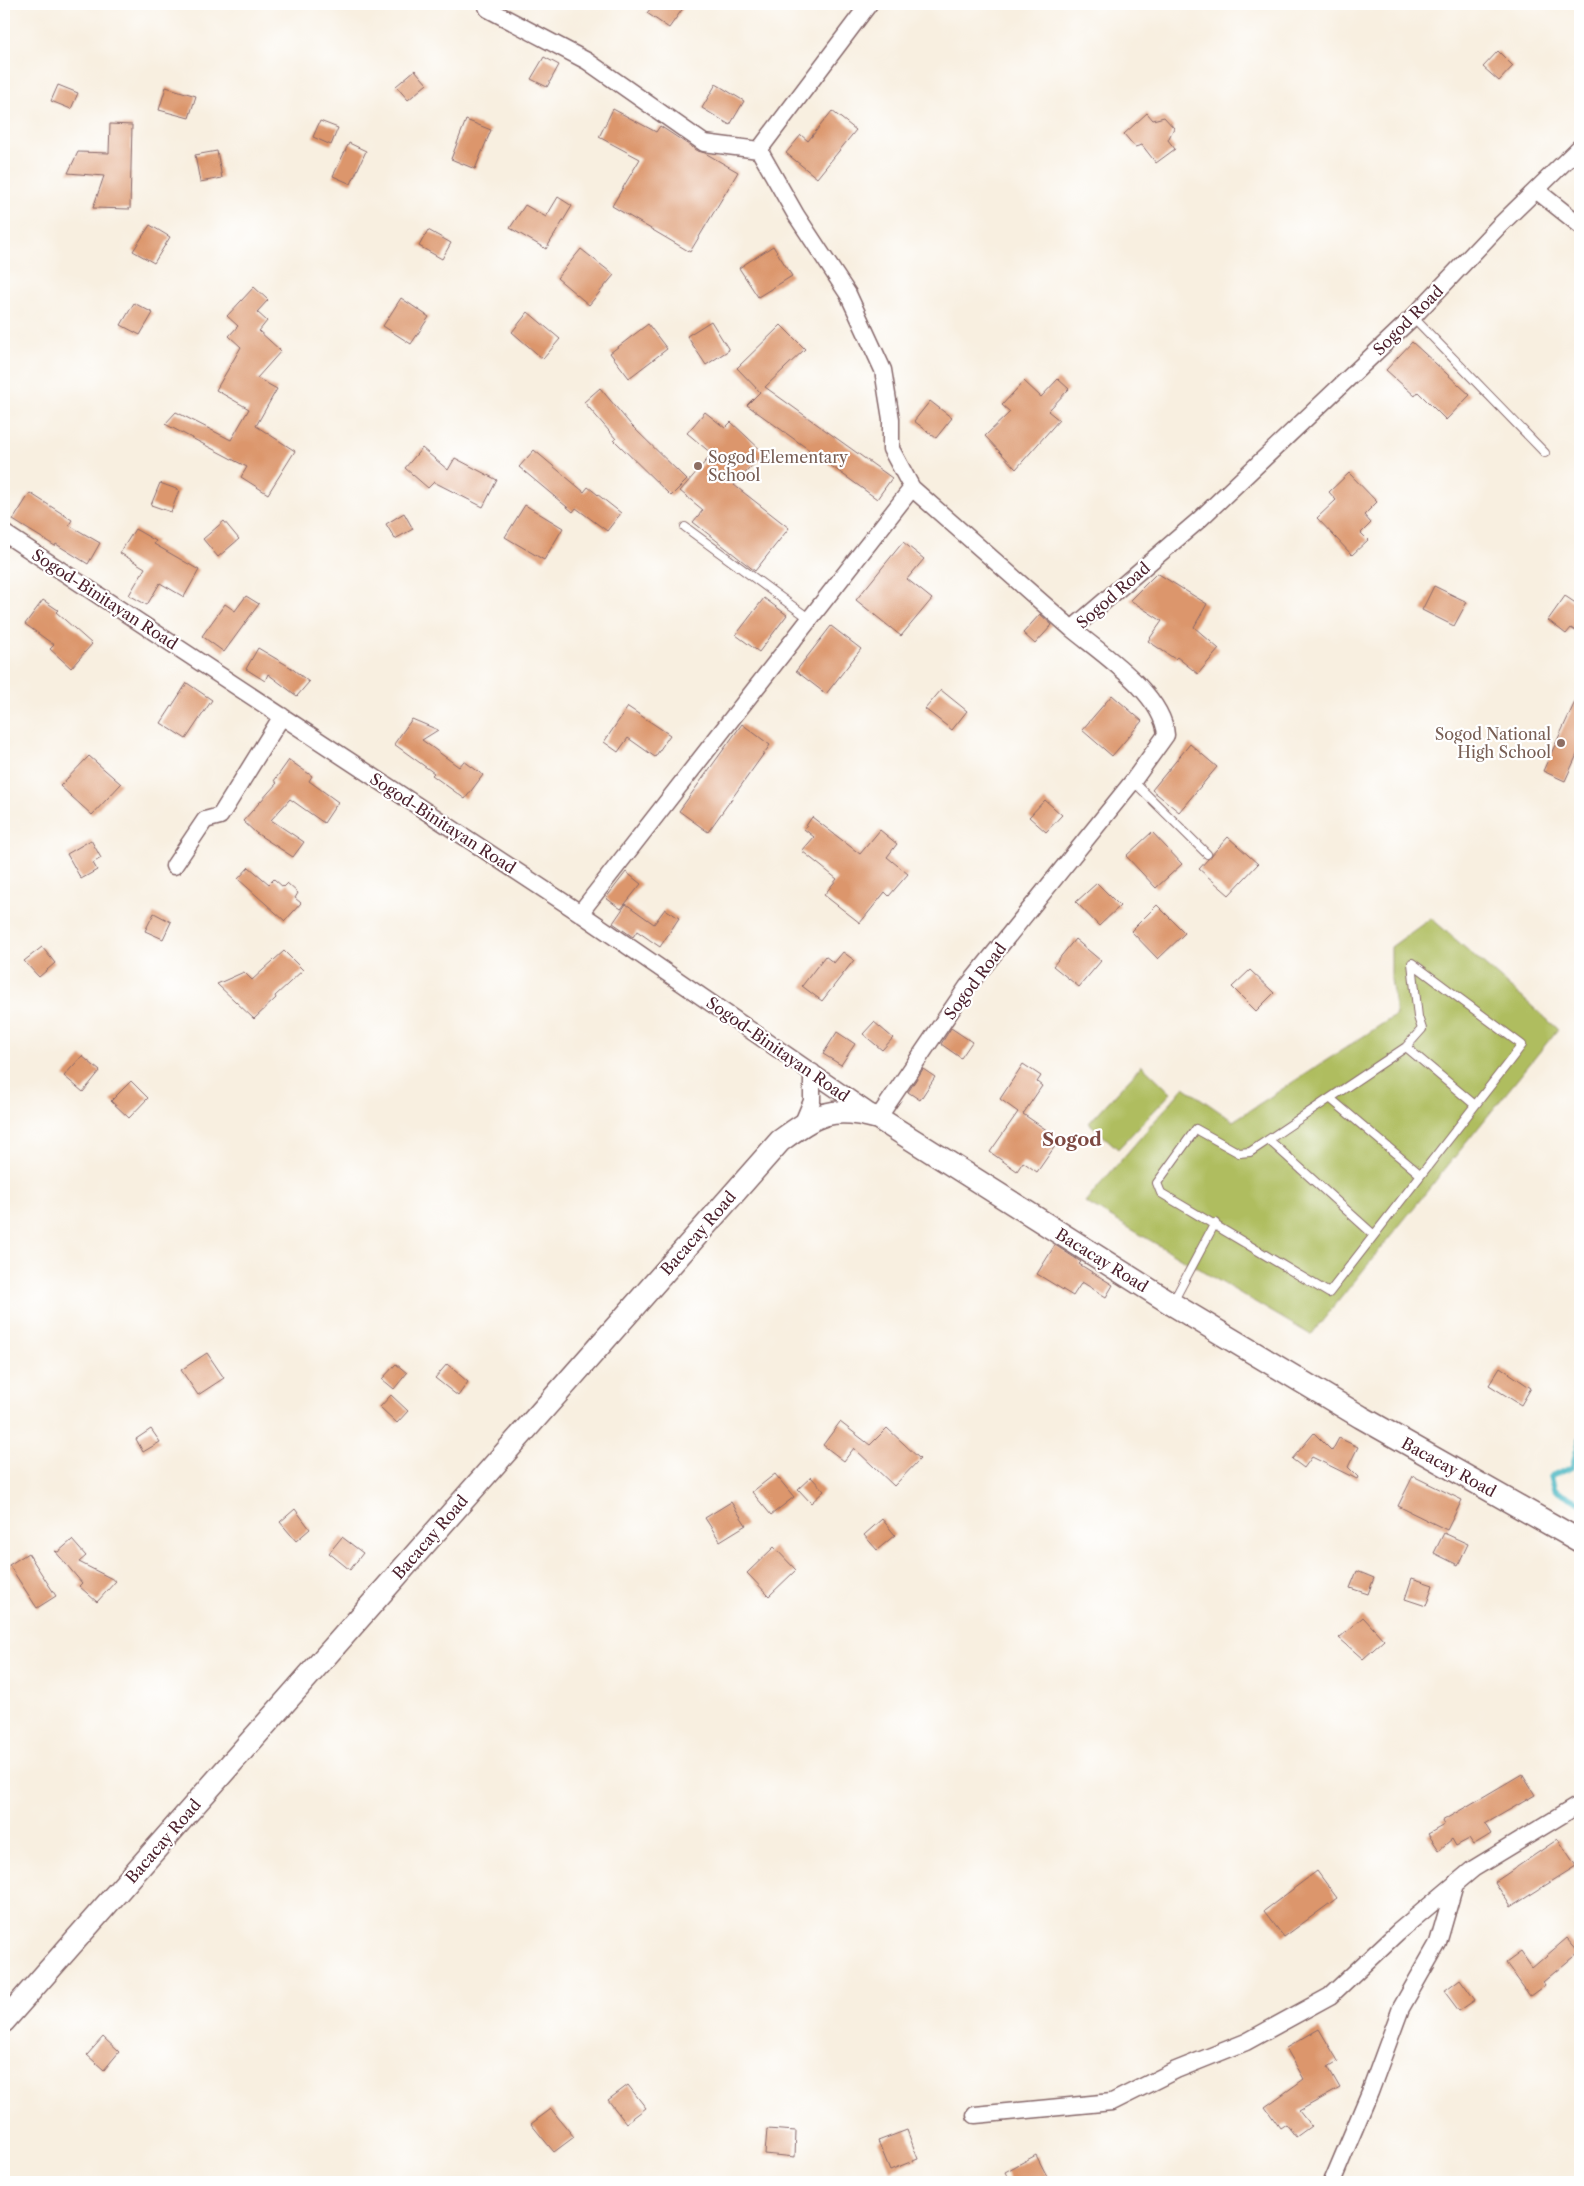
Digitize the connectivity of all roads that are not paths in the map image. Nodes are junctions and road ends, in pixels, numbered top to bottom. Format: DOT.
graph roads {
  1 [pos="486,4"];
  2 [pos="869,4"];
  3 [pos="1580,147"];
  4 [pos="759,150"];
  5 [pos="1536,190"];
  6 [pos="1580,225"];
  7 [pos="1413,317"];
  8 [pos="1546,453"];
  9 [pos="912,488"];
  10 [pos="685,527"];
  11 [pos="4,532"];
  12 [pos="810,619"];
  13 [pos="1072,629"];
  14 [pos="282,716"];
  15 [pos="1133,781"];
  16 [pos="1207,854"];
  17 [pos="174,866"];
  18 [pos="580,913"];
  19 [pos="1406,1047"];
  20 [pos="812,1072"];
  21 [pos="1331,1099"];
  22 [pos="1475,1105"];
  23 [pos="878,1118"];
  24 [pos="802,1125"];
  25 [pos="1269,1140"];
  26 [pos="1421,1175"];
  27 [pos="1215,1224"];
  28 [pos="1374,1235"];
  29 [pos="1172,1304"];
  30 [pos="1580,1541"];
  31 [pos="1580,1804"];
  32 [pos="1455,1884"];
  33 [pos="4,2021"];
  34 [pos="975,2116"];
  35 [pos="1332,2182"];
  1 -- 4 [label="street"];
  2 -- 4 [label="street"];
  3 -- 5 [label="street, Sogod Road"];
  4 -- 9 [label="street"];
  5 -- 6 [label="street"];
  5 -- 7 [label="street, Sogod Road"];
  7 -- 8 [label="lane"];
  7 -- 13 [label="street, Sogod Road"];
  9 -- 12 [label="street"];
  9 -- 13 [label="street"];
  10 -- 12 [label="lane"];
  11 -- 14 [label="street, Sogod-Binitayan Road"];
  12 -- 18 [label="street"];
  13 -- 15 [label="street, Sogod Road"];
  14 -- 17 [label="street"];
  14 -- 18 [label="street, Sogod-Binitayan Road"];
  15 -- 16 [label="lane"];
  15 -- 23 [label="street, Sogod Road"];
  18 -- 20 [label="street, Sogod-Binitayan Road"];
  19 -- 21 [label="lane"];
  19 -- 22 [label="lane"];
  19 -- 22 [label="lane"];
  20 -- 23 [label="street, Sogod-Binitayan Road"];
  20 -- 24 [label="street"];
  21 -- 25 [label="lane"];
  21 -- 26 [label="lane"];
  22 -- 26 [label="lane"];
  23 -- 24 [label="main road, Bacacay Road"];
  23 -- 29 [label="main road, Bacacay Road"];
  24 -- 33 [label="main road, Bacacay Road"];
  25 -- 27 [label="lane"];
  25 -- 28 [label="lane"];
  26 -- 28 [label="lane"];
  27 -- 28 [label="lane"];
  27 -- 29 [label="lane"];
  29 -- 30 [label="main road, Bacacay Road"];
  31 -- 32 [label="street"];
  32 -- 34 [label="street"];
  32 -- 35 [label="street"];
}
